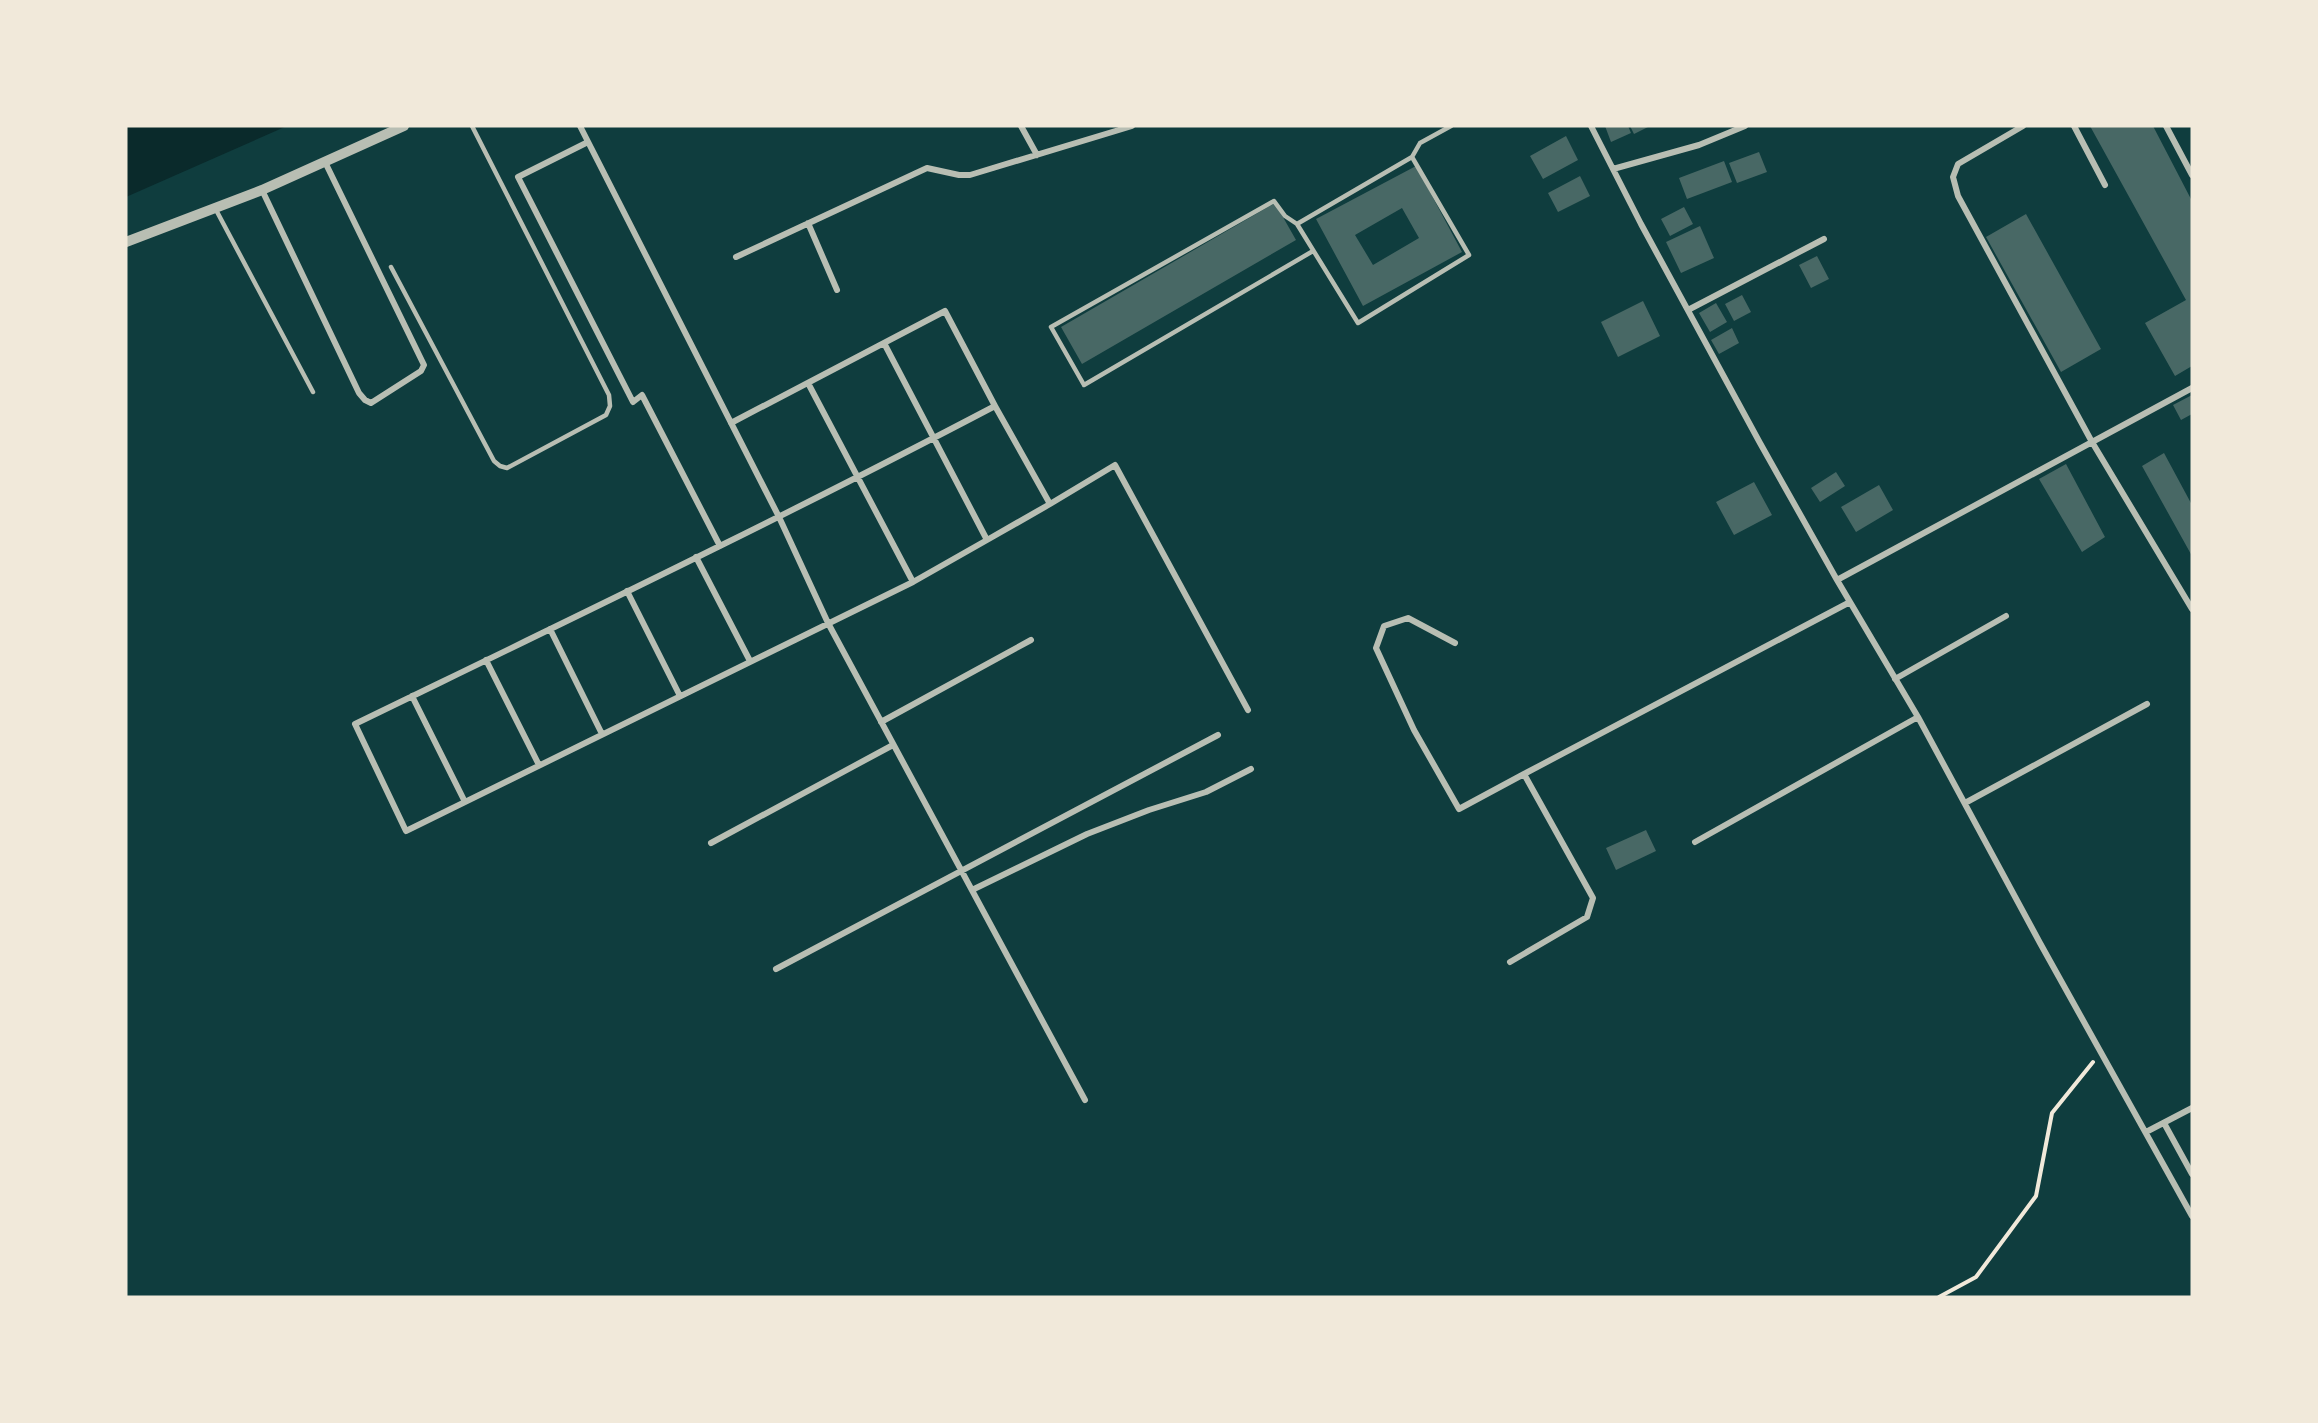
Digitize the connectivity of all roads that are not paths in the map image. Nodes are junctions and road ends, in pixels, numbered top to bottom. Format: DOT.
graph roads {
  1 [pos="404,126"];
  2 [pos="472,126"];
  3 [pos="580,126"];
  4 [pos="1021,126"];
  5 [pos="1132,126"];
  6 [pos="1451,126"];
  7 [pos="1592,126"];
  8 [pos="1745,126"];
  9 [pos="2023,126"];
  10 [pos="2074,126"];
  11 [pos="2166,126"];
  12 [pos="588,142"];
  13 [pos="1037,155"];
  14 [pos="1412,157"];
  15 [pos="326,162"];
  16 [pos="1613,169"];
  17 [pos="2192,175"];
  18 [pos="2105,185"];
  19 [pos="262,190"];
  20 [pos="215,208"];
  21 [pos="808,223"];
  22 [pos="1297,224"];
  23 [pos="1824,239"];
  24 [pos="126,242"];
  25 [pos="1313,251"];
  26 [pos="736,257"];
  27 [pos="391,267"];
  28 [pos="837,290"];
  29 [pos="1688,310"];
  30 [pos="884,343"];
  31 [pos="808,383"];
  32 [pos="2192,388"];
  33 [pos="313,392"];
  34 [pos="995,406"];
  35 [pos="731,423"];
  36 [pos="935,437"];
  37 [pos="2092,442"];
  38 [pos="859,477"];
  39 [pos="1050,504"];
  40 [pos="779,517"];
  41 [pos="987,540"];
  42 [pos="720,546"];
  43 [pos="696,557"];
  44 [pos="1837,580"];
  45 [pos="913,582"];
  46 [pos="627,591"];
  47 [pos="1850,602"];
  48 [pos="2192,609"];
  49 [pos="2006,616"];
  50 [pos="828,623"];
  51 [pos="550,629"];
  52 [pos="1032,640"];
  53 [pos="1455,643"];
  54 [pos="486,660"];
  55 [pos="750,662"];
  56 [pos="1895,679"];
  57 [pos="412,696"];
  58 [pos="680,696"];
  59 [pos="2147,704"];
  60 [pos="1248,710"];
  61 [pos="1918,717"];
  62 [pos="881,722"];
  63 [pos="602,734"];
  64 [pos="1218,735"];
  65 [pos="893,745"];
  66 [pos="539,765"];
  67 [pos="1251,769"];
  68 [pos="1524,774"];
  69 [pos="465,802"];
  70 [pos="1965,803"];
  71 [pos="1695,842"];
  72 [pos="711,843"];
  73 [pos="962,872"];
  74 [pos="972,890"];
  75 [pos="1510,962"];
  76 [pos="776,969"];
  77 [pos="1085,1100"];
  78 [pos="2192,1108"];
  79 [pos="2164,1123"];
  80 [pos="2145,1132"];
  81 [pos="2192,1174"];
  82 [pos="2192,1216"];
  1 -- 15 [label="street"];
  2 -- 27 [label="lane"];
  3 -- 12 [label="street"];
  4 -- 13 [label="street"];
  5 -- 13 [label="street"];
  6 -- 14 [label="lane"];
  7 -- 16 [label="street"];
  8 -- 16 [label="street"];
  9 -- 37 [label="street"];
  10 -- 18 [label="street"];
  11 -- 17 [label="street"];
  12 -- 35 [label="street"];
  12 -- 42 [label="street"];
  13 -- 21 [label="street"];
  14 -- 22 [label="lane"];
  14 -- 25 [label="lane"];
  15 -- 19 [label="street"];
  15 -- 19 [label="street"];
  16 -- 29 [label="street"];
  19 -- 20 [label="street"];
  20 -- 24 [label="street"];
  20 -- 33 [label="lane"];
  21 -- 26 [label="street"];
  21 -- 28 [label="street"];
  22 -- 25 [label="lane"];
  22 -- 25 [label="lane"];
  23 -- 29 [label="street"];
  29 -- 44 [label="street"];
  30 -- 31 [label="street"];
  30 -- 34 [label="street"];
  30 -- 36 [label="street"];
  31 -- 35 [label="street"];
  31 -- 38 [label="street"];
  32 -- 37 [label="street"];
  34 -- 36 [label="street"];
  34 -- 39 [label="street"];
  35 -- 40 [label="street"];
  36 -- 38 [label="street"];
  36 -- 41 [label="street"];
  37 -- 44 [label="street"];
  37 -- 48 [label="street"];
  38 -- 40 [label="street"];
  38 -- 45 [label="street"];
  39 -- 41 [label="street"];
  39 -- 60 [label="street"];
  40 -- 42 [label="street"];
  40 -- 50 [label="street"];
  41 -- 45 [label="street"];
  42 -- 43 [label="street"];
  43 -- 46 [label="street"];
  43 -- 55 [label="street"];
  44 -- 47 [label="street"];
  45 -- 50 [label="street"];
  46 -- 51 [label="street"];
  46 -- 58 [label="street"];
  47 -- 56 [label="street"];
  47 -- 68 [label="street"];
  49 -- 56 [label="street"];
  50 -- 55 [label="street"];
  50 -- 62 [label="street"];
  51 -- 54 [label="street"];
  51 -- 63 [label="street"];
  52 -- 62 [label="street"];
  53 -- 68 [label="street"];
  54 -- 57 [label="street"];
  54 -- 66 [label="street"];
  55 -- 58 [label="street"];
  56 -- 61 [label="street"];
  57 -- 69 [label="street"];
  57 -- 69 [label="street"];
  58 -- 63 [label="street"];
  59 -- 70 [label="street"];
  61 -- 70 [label="street"];
  61 -- 71 [label="street"];
  62 -- 65 [label="street"];
  63 -- 66 [label="street"];
  64 -- 73 [label="street"];
  65 -- 72 [label="street"];
  65 -- 73 [label="street"];
  66 -- 69 [label="street"];
  67 -- 74 [label="street"];
  68 -- 75 [label="street"];
  70 -- 80 [label="street"];
  73 -- 74 [label="street"];
  73 -- 76 [label="street"];
  74 -- 77 [label="street"];
  78 -- 79 [label="street"];
  79 -- 80 [label="street"];
  79 -- 81 [label="street"];
  80 -- 82 [label="street"];
}
